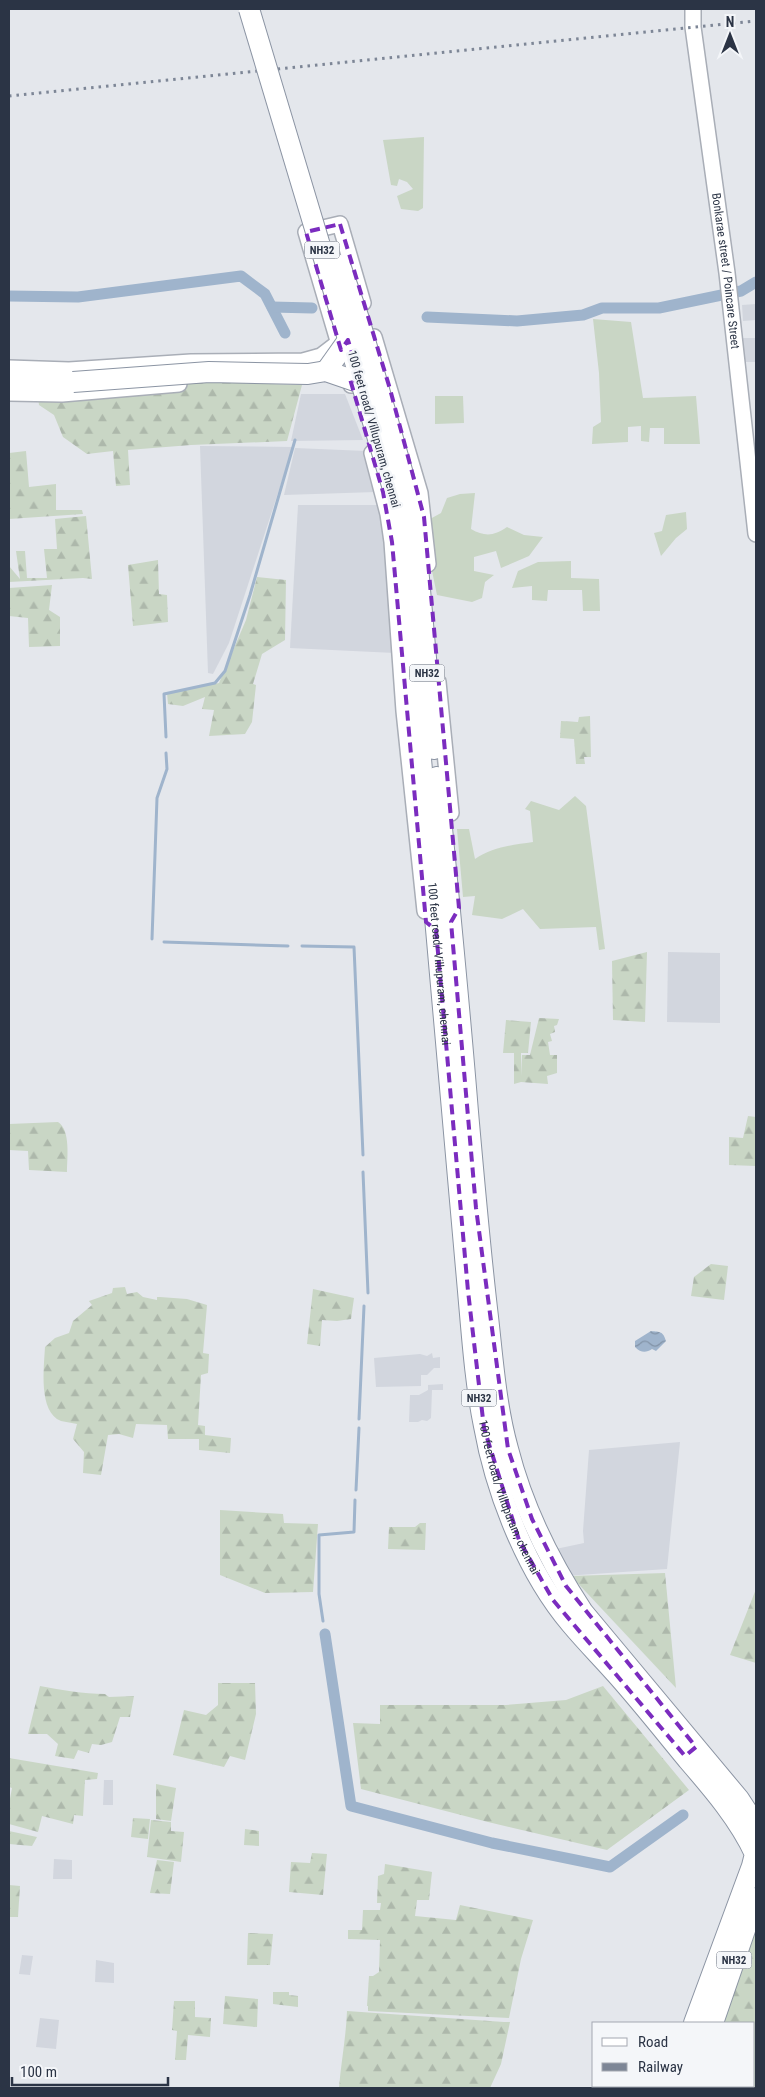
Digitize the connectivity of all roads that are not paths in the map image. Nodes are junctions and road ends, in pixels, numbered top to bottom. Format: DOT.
graph roads {
  1 [pos="249,9"];
  2 [pos="263,9"];
  3 [pos="694,9"];
  4 [pos="343,341"];
  5 [pos="285,362"];
  6 [pos="9,368"];
  7 [pos="326,371"];
  8 [pos="9,381"];
  9 [pos="361,383"];
  10 [pos="9,393"];
  11 [pos="401,490"];
  12 [pos="756,534"];
  13 [pos="443,926"];
  14 [pos="691,1752"];
  15 [pos="748,1802"];
  16 [pos="756,1825"];
  17 [pos="756,1853"];
  18 [pos="756,1898"];
  19 [pos="694,2022"];
  20 [pos="712,2022"];
  1 -- 4 [label="highway, 100 feet road/ Villupuram, chennai / NH32, bridge"];
  2 -- 11 [label="highway, 100 feet road/ Villupuram, chennai / NH32, bridge"];
  3 -- 12 [label="street, Bonkarae street / Poincare Street"];
  4 -- 5 [label="street"];
  4 -- 7 [label="highway, bridge"];
  4 -- 9 [label="highway, 100 feet road/ Villupuram, chennai / NH32, bridge"];
  4 -- 13 [label="street"];
  4 -- 13 [label="street"];
  5 -- 6 [label="street"];
  5 -- 10 [label="street"];
  7 -- 8 [label="highway, bridge"];
  7 -- 9 [label="highway, bridge"];
  9 -- 11 [label="highway, 100 feet road/ Villupuram, chennai / NH32, bridge"];
  11 -- 13 [label="highway, 100 feet road/ Villupuram, chennai / NH32"];
  13 -- 14 [label="highway, 100 feet road/ Villupuram, chennai / NH32"];
  14 -- 15 [label="highway, 100 feet road/ Villupuram, chennai / NH32"];
  14 -- 17 [label="highway, 100 feet road/ Villupuram, chennai / NH32"];
  15 -- 16 [label="highway, 100 feet road/ Villupuram, chennai / NH32"];
  17 -- 19 [label="highway, NH32"];
  18 -- 20 [label="highway, NH32"];
}
